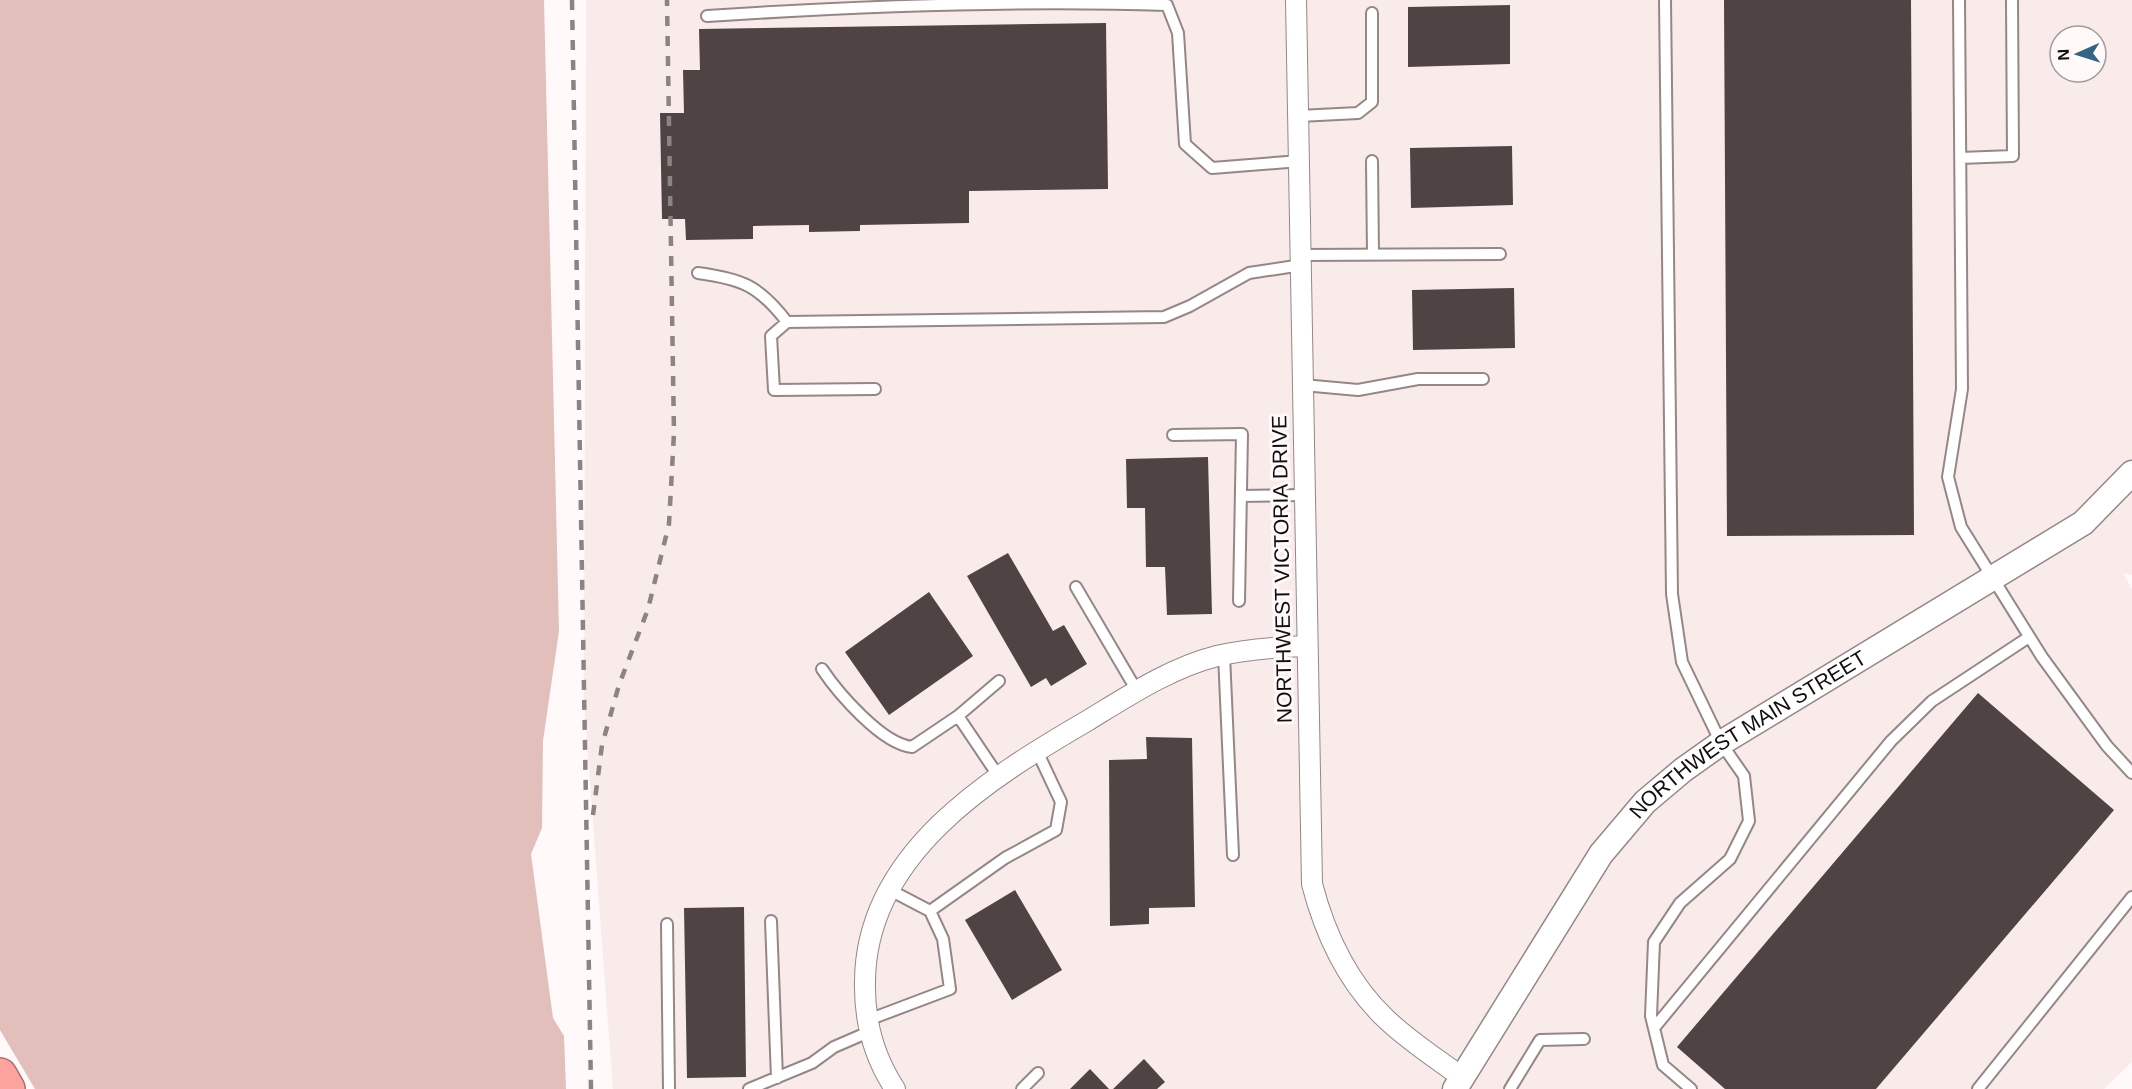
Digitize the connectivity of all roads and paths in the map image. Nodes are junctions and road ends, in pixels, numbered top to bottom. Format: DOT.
graph roads {
  1 [pos="1296,0"];
  2 [pos="1665,0"];
  3 [pos="1959,0"];
  4 [pos="2012,0"];
  5 [pos="1372,13"];
  6 [pos="707,16"];
  7 [pos="1299,116"];
  8 [pos="1960,158"];
  9 [pos="1300,161"];
  10 [pos="1372,161"];
  11 [pos="1500,254"];
  12 [pos="1373,255"];
  13 [pos="1302,260"];
  14 [pos="698,273"];
  15 [pos="787,322"];
  16 [pos="1483,379"];
  17 [pos="1303,385"];
  18 [pos="875,388"];
  19 [pos="1173,435"];
  20 [pos="2132,473"];
  21 [pos="1241,495"];
  22 [pos="1305,495"];
  23 [pos="1993,578"];
  24 [pos="1076,587"];
  25 [pos="1239,601"];
  26 [pos="2030,637"];
  27 [pos="1307,646"];
  28 [pos="1224,655"];
  29 [pos="822,669"];
  30 [pos="999,681"];
  31 [pos="1137,691"];
  32 [pos="958,716"];
  33 [pos="1721,743"];
  34 [pos="1037,751"];
  35 [pos="2132,773"];
  36 [pos="999,777"];
  37 [pos="1233,855"];
  38 [pos="888,889"];
  39 [pos="2132,897"];
  40 [pos="930,911"];
  41 [pos="771,921"];
  42 [pos="667,924"];
  43 [pos="869,1026"];
  44 [pos="1654,1028"];
  45 [pos="1584,1039"];
  46 [pos="1038,1073"];
  47 [pos="0,1075"];
  48 [pos="777,1078"];
  49 [pos="1459,1083"];
  50 [pos="764,1086"];
  51 [pos="8,1089"];
  52 [pos="669,1089"];
  53 [pos="749,1089"];
  54 [pos="895,1089"];
  55 [pos="1022,1089"];
  56 [pos="1510,1089"];
  57 [pos="1691,1089"];
  58 [pos="1978,1089"];
  1 -- 7 [label="street, NORTHWEST VICTORIA DRIVE"];
  2 -- 33 [label="lane"];
  3 -- 8 [label="lane"];
  4 -- 8 [label="lane"];
  5 -- 7 [label="lane"];
  6 -- 9 [label="lane"];
  7 -- 9 [label="street, NORTHWEST VICTORIA DRIVE"];
  8 -- 23 [label="lane"];
  9 -- 13 [label="street, NORTHWEST VICTORIA DRIVE"];
  10 -- 12 [label="lane"];
  11 -- 12 [label="lane"];
  12 -- 13 [label="lane"];
  13 -- 15 [label="lane"];
  13 -- 17 [label="street, NORTHWEST VICTORIA DRIVE"];
  14 -- 15 [label="lane"];
  15 -- 18 [label="lane"];
  16 -- 17 [label="lane"];
  17 -- 22 [label="street, NORTHWEST VICTORIA DRIVE"];
  19 -- 21 [label="lane"];
  20 -- 23 [label="street, NORTHWEST MAIN STREET"];
  21 -- 22 [label="lane"];
  21 -- 25 [label="lane"];
  22 -- 27 [label="street, NORTHWEST VICTORIA DRIVE"];
  23 -- 26 [label="lane"];
  23 -- 33 [label="street, NORTHWEST MAIN STREET"];
  24 -- 31 [label="lane"];
  26 -- 35 [label="lane"];
  26 -- 44 [label="lane"];
  27 -- 28 [label="street"];
  27 -- 49 [label="street, NORTHWEST VICTORIA DRIVE"];
  28 -- 31 [label="street"];
  28 -- 37 [label="lane"];
  29 -- 32 [label="lane"];
  30 -- 32 [label="lane"];
  31 -- 34 [label="street"];
  32 -- 36 [label="lane"];
  33 -- 44 [label="lane"];
  33 -- 49 [label="street, NORTHWEST MAIN STREET"];
  34 -- 36 [label="street"];
  34 -- 40 [label="lane"];
  36 -- 38 [label="street"];
  38 -- 40 [label="lane"];
  38 -- 43 [label="street"];
  39 -- 58 [label="lane"];
  40 -- 43 [label="lane"];
  41 -- 48 [label="lane"];
  42 -- 52 [label="lane"];
  43 -- 48 [label="lane"];
  43 -- 54 [label="street"];
  44 -- 57 [label="lane"];
  45 -- 56 [label="lane"];
  46 -- 55 [label="lane"];
  47 -- 51 [label="highway"];
  48 -- 50 [label="lane"];
  50 -- 53 [label="lane"];
}
